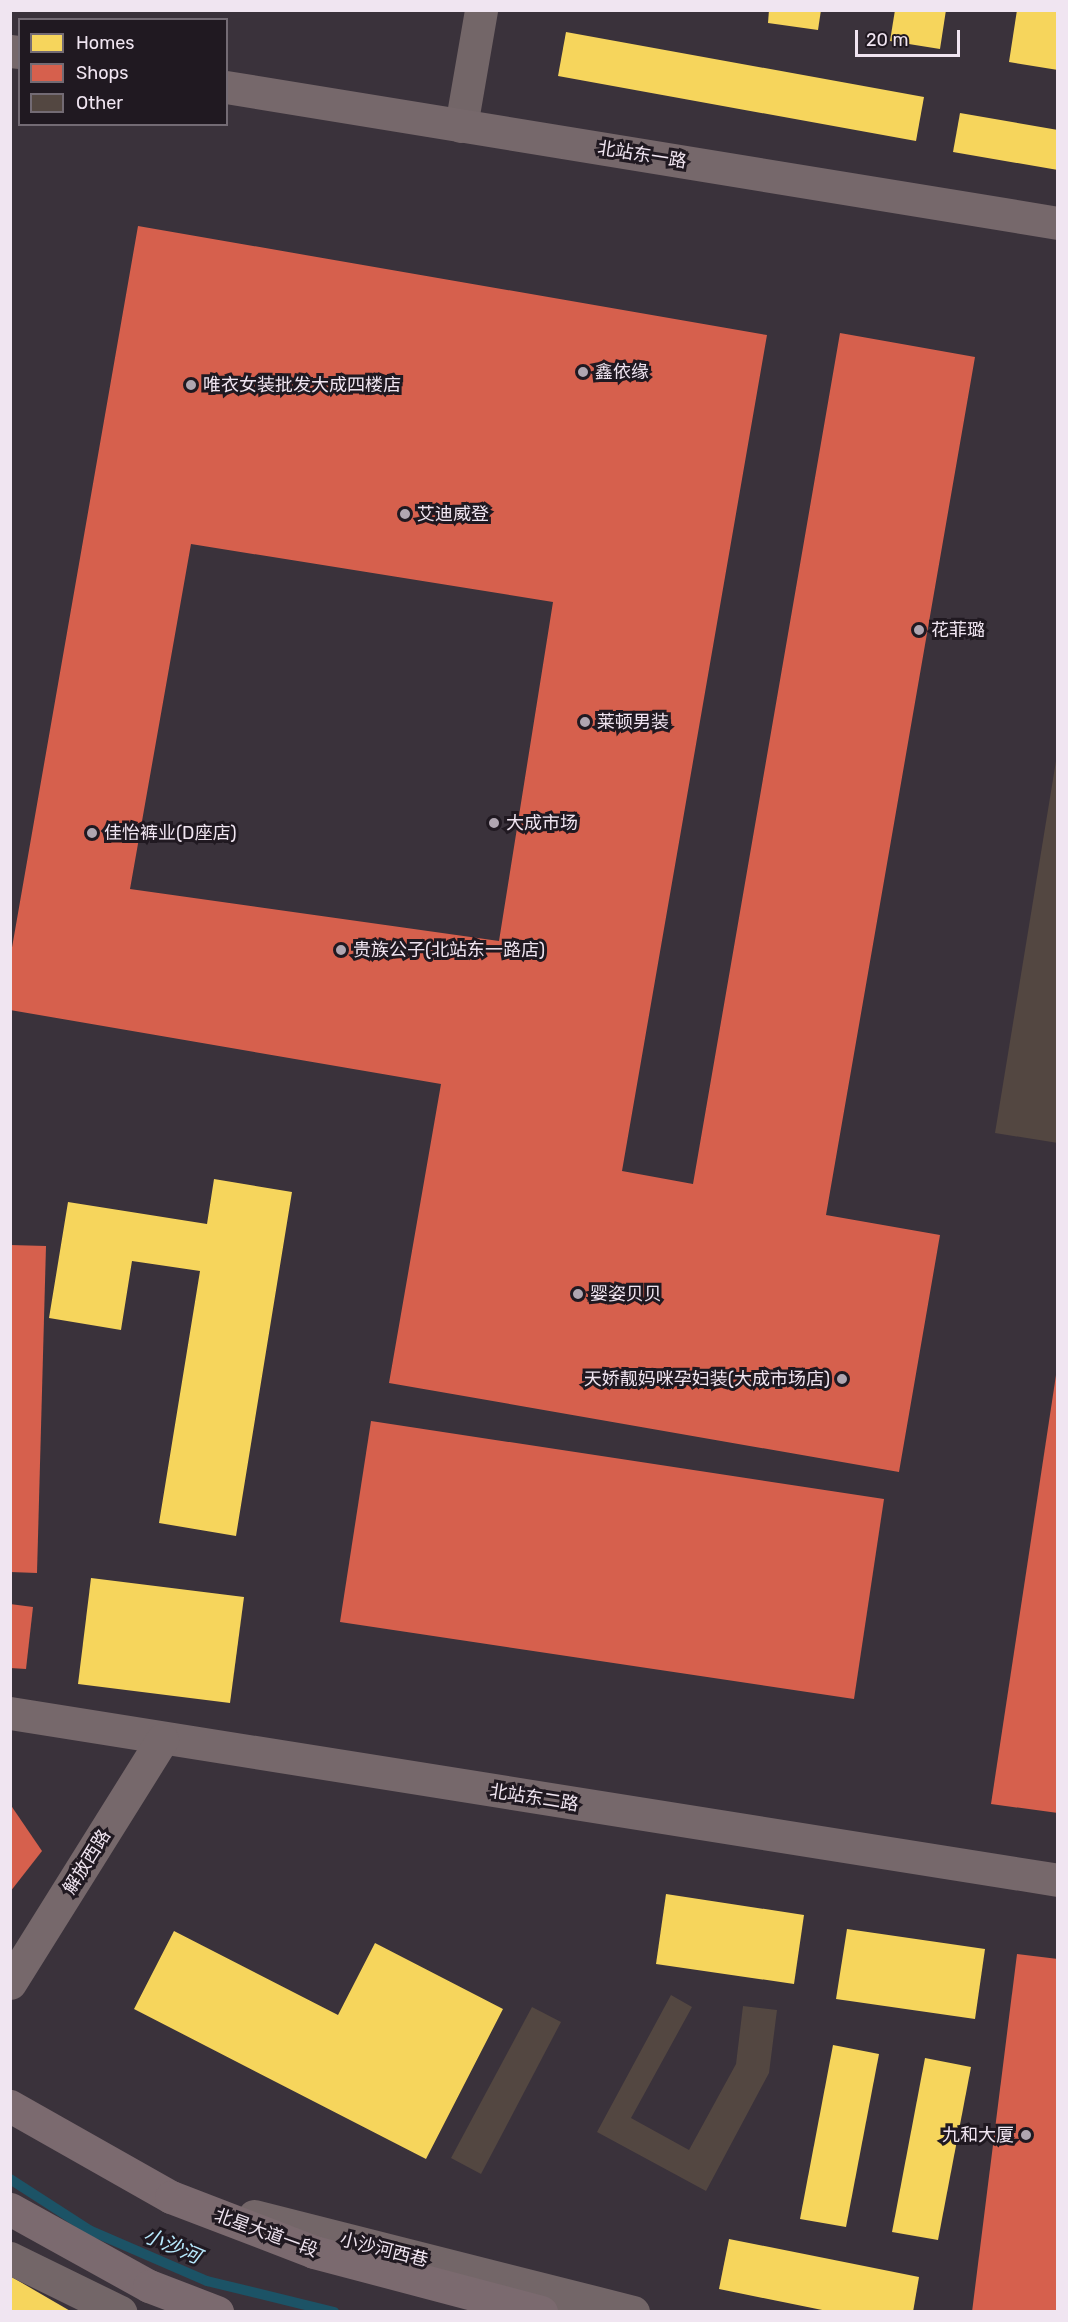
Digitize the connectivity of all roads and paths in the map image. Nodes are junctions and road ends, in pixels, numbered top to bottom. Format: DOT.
graph roads {
  1 [pos="481,10"];
  2 [pos="228,87"];
  3 [pos="461,126"];
  4 [pos="1058,224"];
  5 [pos="10,1713"];
  6 [pos="162,1740"];
  7 [pos="1058,1880"];
  8 [pos="10,1983"];
  9 [pos="10,2106"];
  10 [pos="10,2111"];
  11 [pos="10,2209"];
  12 [pos="10,2258"];
  13 [pos="120,2312"];
  14 [pos="217,2312"];
  15 [pos="541,2312"];
  16 [pos="633,2312"];
  1 -- 3 [label="street"];
  2 -- 3 [label="street, 北站东一路"];
  3 -- 4 [label="street, 北站东一路"];
  5 -- 6 [label="street, 北站东二路"];
  6 -- 7 [label="street, 北站东二路"];
  6 -- 8 [label="street, 解放西路"];
  9 -- 15 [label="highway, 北星大道一段"];
  10 -- 16 [label="street, 小沙河西巷"];
  11 -- 14 [label="highway"];
  12 -- 13 [label="street"];
}
